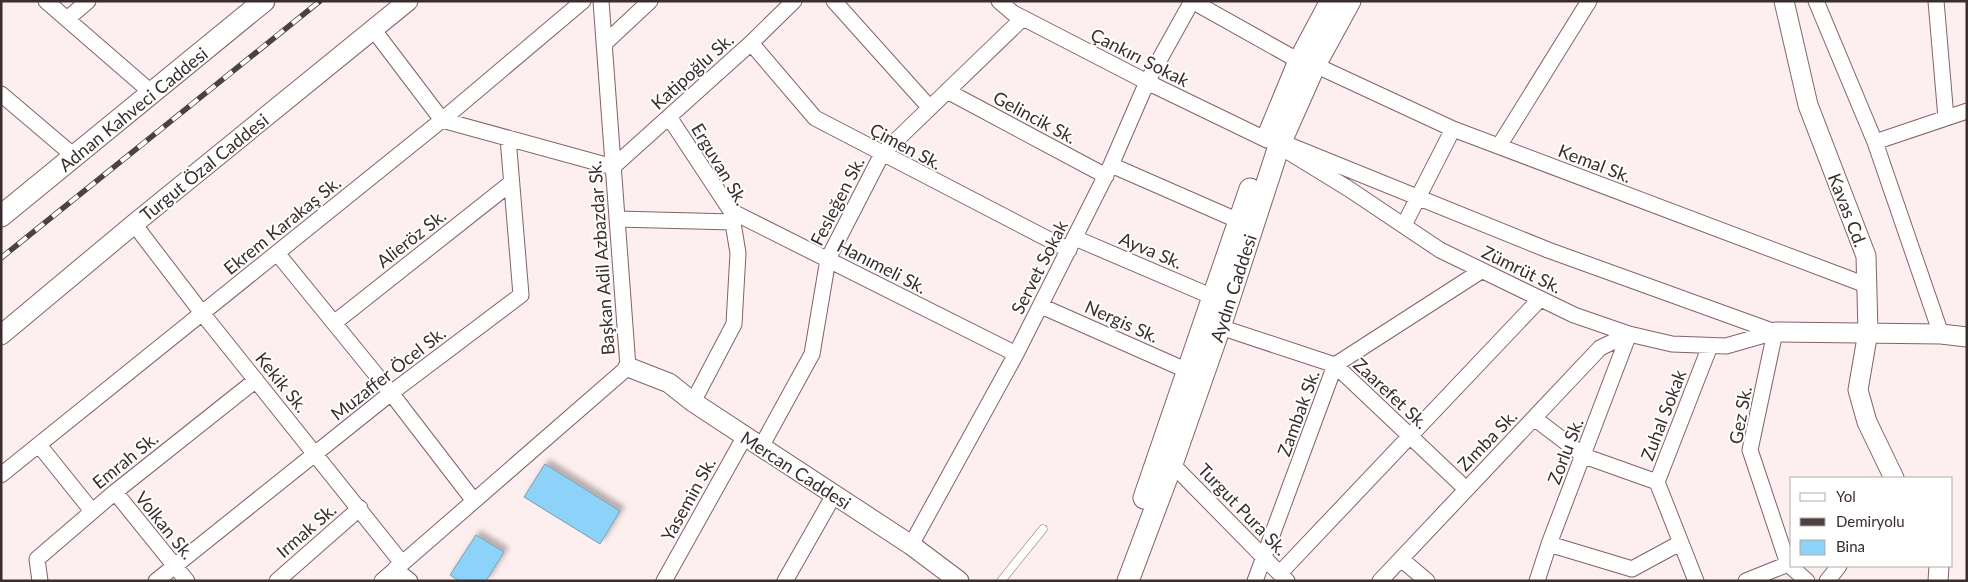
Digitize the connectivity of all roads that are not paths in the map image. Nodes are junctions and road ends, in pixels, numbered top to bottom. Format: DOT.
graph roads {
  1 [pos="46,1"];
  2 [pos="88,1"];
  3 [pos="264,1"];
  4 [pos="408,1"];
  5 [pos="583,1"];
  6 [pos="601,1"];
  7 [pos="650,1"];
  8 [pos="794,1"];
  9 [pos="834,1"];
  10 [pos="999,1"];
  11 [pos="1192,1"];
  12 [pos="1331,1"];
  13 [pos="1350,1"];
  14 [pos="1589,1"];
  15 [pos="1784,1"];
  16 [pos="1936,1"];
  17 [pos="1815,3"];
  18 [pos="1018,11"];
  19 [pos="66,19"];
  20 [pos="373,29"];
  21 [pos="751,43"];
  22 [pos="604,44"];
  23 [pos="1307,63"];
  24 [pos="1147,82"];
  25 [pos="947,91"];
  26 [pos="152,93"];
  27 [pos="1,94"];
  28 [pos="930,108"];
  29 [pos="1967,111"];
  30 [pos="669,117"];
  31 [pos="1946,118"];
  32 [pos="442,120"];
  33 [pos="1453,129"];
  34 [pos="508,138"];
  35 [pos="1874,142"];
  36 [pos="1273,143"];
  37 [pos="1499,146"];
  38 [pos="882,154"];
  39 [pos="74,156"];
  40 [pos="613,167"];
  41 [pos="1108,170"];
  42 [pos="511,183"];
  43 [pos="1417,198"];
  44 [pos="1,216"];
  45 [pos="732,216"];
  46 [pos="617,219"];
  47 [pos="1239,222"];
  48 [pos="134,224"];
  49 [pos="1404,225"];
  50 [pos="1072,244"];
  51 [pos="277,252"];
  52 [pos="828,259"];
  53 [pos="1481,270"];
  54 [pos="1866,285"];
  55 [pos="1213,297"];
  56 [pos="1540,299"];
  57 [pos="1041,306"];
  58 [pos="202,313"];
  59 [pos="334,323"];
  60 [pos="1220,327"];
  61 [pos="1775,332"];
  62 [pos="1868,332"];
  63 [pos="1629,334"];
  64 [pos="1941,334"];
  65 [pos="1,335"];
  66 [pos="1967,337"];
  67 [pos="1710,346"];
  68 [pos="1016,354"];
  69 [pos="1335,365"];
  70 [pos="628,367"];
  71 [pos="1188,371"];
  72 [pos="256,380"];
  73 [pos="391,393"];
  74 [pos="693,402"];
  75 [pos="1534,418"];
  76 [pos="745,436"];
  77 [pos="1410,436"];
  78 [pos="38,445"];
  79 [pos="762,447"];
  80 [pos="315,454"];
  81 [pos="1584,456"];
  82 [pos="1172,464"];
  83 [pos="1,475"];
  84 [pos="1894,477"];
  85 [pos="1657,482"];
  86 [pos="1466,489"];
  87 [pos="115,492"];
  88 [pos="834,495"];
  89 [pos="474,501"];
  90 [pos="360,508"];
  91 [pos="92,511"];
  92 [pos="1043,529"];
  93 [pos="1680,543"];
  94 [pos="1549,544"];
  95 [pos="911,545"];
  96 [pos="1264,558"];
  97 [pos="1401,559"];
  98 [pos="1788,564"];
  99 [pos="174,566"];
  100 [pos="399,566"];
  101 [pos="1791,567"];
  102 [pos="1838,567"];
  103 [pos="1939,567"];
  104 [pos="1283,577"];
  105 [pos="40,581"];
  106 [pos="156,581"];
  107 [pos="187,581"];
  108 [pos="277,581"];
  109 [pos="382,581"];
  110 [pos="410,581"];
  111 [pos="664,581"];
  112 [pos="784,581"];
  113 [pos="959,581"];
  114 [pos="1001,581"];
  115 [pos="1114,581"];
  116 [pos="1128,581"];
  117 [pos="1255,581"];
  118 [pos="1380,581"];
  119 [pos="1427,581"];
  120 [pos="1537,581"];
  121 [pos="1696,581"];
  122 [pos="1746,581"];
  123 [pos="1807,581"];
  124 [pos="1827,581"];
  125 [pos="1938,581"];
  1 -- 19 [label="street"];
  2 -- 19 [label="street"];
  3 -- 26 [label="main road, Adnan Kahveci Caddesi"];
  4 -- 20 [label="street, Turgut Özal Caddesi"];
  5 -- 32 [label="street, Ekrem Karakaş Sk."];
  6 -- 22 [label="street, Başkan Adil Azbazdar Sk."];
  7 -- 22 [label="street"];
  8 -- 21 [label="street, Katipoğlu Sk."];
  9 -- 28 [label="street"];
  10 -- 18 [label="street, Çankırı Sokak"];
  11 -- 23 [label="street, Kemal Sk."];
  11 -- 24 [label="street, Servet Sokak"];
  12 -- 23 [label="main road, Aydın Caddesi"];
  13 -- 23 [label="main road, Aydın Caddesi"];
  14 -- 37 [label="street"];
  15 -- 54 [label="street, Kavas Cd."];
  16 -- 31 [label="street"];
  17 -- 35 [label="street"];
  18 -- 24 [label="street, Çankırı Sokak"];
  18 -- 25 [label="street, Fesleğen Sk."];
  19 -- 26 [label="street"];
  20 -- 32 [label="street"];
  20 -- 48 [label="street, Turgut Özal Caddesi"];
  21 -- 30 [label="street, Katipoğlu Sk."];
  21 -- 38 [label="street, Çimen Sk."];
  22 -- 40 [label="street, Başkan Adil Azbazdar Sk."];
  23 -- 33 [label="street, Kemal Sk."];
  23 -- 36 [label="main road, Aydın Caddesi"];
  24 -- 36 [label="street, Çankırı Sokak"];
  24 -- 41 [label="street, Servet Sokak"];
  25 -- 28 [label="street, Fesleğen Sk."];
  25 -- 41 [label="street, Gelincik Sk."];
  26 -- 39 [label="main road, Adnan Kahveci Caddesi"];
  27 -- 39 [label="street"];
  28 -- 38 [label="street, Fesleğen Sk."];
  29 -- 31 [label="street"];
  30 -- 40 [label="street, Katipoğlu Sk."];
  30 -- 45 [label="street, Erguvan Sk."];
  31 -- 35 [label="street"];
  32 -- 34 [label="street"];
  32 -- 51 [label="street, Ekrem Karakaş Sk."];
  33 -- 37 [label="street, Kemal Sk."];
  33 -- 43 [label="street"];
  34 -- 40 [label="street"];
  34 -- 42 [label="street, Muzaffer Öcel Sk."];
  35 -- 64 [label="street"];
  36 -- 43 [label="street"];
  36 -- 47 [label="main road, Aydın Caddesi"];
  36 -- 49 [label="street, Zümrüt Sk."];
  36 -- 60 [label="main road, Aydın Caddesi"];
  37 -- 54 [label="street, Kemal Sk."];
  38 -- 50 [label="street, Çimen Sk."];
  38 -- 52 [label="street, Fesleğen Sk."];
  39 -- 44 [label="main road, Adnan Kahveci Caddesi"];
  40 -- 46 [label="street, Başkan Adil Azbazdar Sk."];
  41 -- 47 [label="street, Gelincik Sk."];
  41 -- 50 [label="street, Servet Sokak"];
  42 -- 59 [label="street, Alieröz Sk."];
  42 -- 73 [label="street, Muzaffer Öcel Sk."];
  43 -- 49 [label="street"];
  43 -- 61 [label="street"];
  45 -- 46 [label="street"];
  45 -- 52 [label="street, Hanımeli Sk."];
  45 -- 74 [label="street, Erguvan Sk."];
  46 -- 70 [label="street, Başkan Adil Azbazdar Sk."];
  47 -- 55 [label="main road, Aydın Caddesi"];
  48 -- 58 [label="street, Kekik Sk."];
  48 -- 65 [label="street, Turgut Özal Caddesi"];
  49 -- 53 [label="street, Zümrüt Sk."];
  50 -- 55 [label="street, Ayva Sk."];
  50 -- 57 [label="street, Servet Sokak"];
  51 -- 58 [label="street, Ekrem Karakaş Sk."];
  51 -- 59 [label="street"];
  52 -- 68 [label="street, Hanımeli Sk."];
  52 -- 79 [label="street, Fesleğen Sk."];
  53 -- 56 [label="street, Zümrüt Sk."];
  53 -- 69 [label="street, Zambak Sk."];
  54 -- 62 [label="street, Kavas Cd."];
  55 -- 71 [label="main road, Aydın Caddesi"];
  56 -- 63 [label="street, Zümrüt Sk."];
  56 -- 77 [label="street"];
  57 -- 68 [label="street, Servet Sokak"];
  57 -- 71 [label="street, Nergis Sk."];
  58 -- 72 [label="street, Kekik Sk."];
  58 -- 78 [label="street, Ekrem Karakaş Sk."];
  59 -- 73 [label="street"];
  60 -- 69 [label="street, Zaarefet Sk."];
  60 -- 82 [label="main road, Aydın Caddesi"];
  61 -- 62 [label="street"];
  61 -- 67 [label="street, Zümrüt Sk."];
  61 -- 98 [label="street, Gez Sk."];
  62 -- 64 [label="street"];
  62 -- 84 [label="street, Kavas Cd."];
  63 -- 67 [label="street, Zümrüt Sk."];
  63 -- 75 [label="street, Zımba Sk."];
  63 -- 81 [label="street, Zorlu Sk."];
  64 -- 66 [label="street"];
  67 -- 85 [label="street, Zuhal Sokak"];
  68 -- 95 [label="street, Servet Sokak"];
  69 -- 77 [label="street, Zaarefet Sk."];
  69 -- 96 [label="street, Zambak Sk."];
  70 -- 74 [label="street, Mercan Caddesi"];
  70 -- 89 [label="street, Başkan Adil Azbazdar Sk."];
  71 -- 115 [label="main road, Aydın Caddesi"];
  72 -- 80 [label="street, Kekik Sk."];
  72 -- 87 [label="street, Emrah Sk."];
  73 -- 80 [label="street, Muzaffer Öcel Sk."];
  73 -- 89 [label="street"];
  74 -- 76 [label="street, Mercan Caddesi"];
  75 -- 81 [label="street"];
  75 -- 86 [label="street, Zımba Sk."];
  76 -- 79 [label="street, Mercan Caddesi"];
  76 -- 111 [label="street, Yasemin Sk."];
  77 -- 86 [label="street, Zaarefet Sk."];
  77 -- 104 [label="street"];
  78 -- 83 [label="street, Ekrem Karakaş Sk."];
  78 -- 91 [label="street"];
  79 -- 88 [label="street, Mercan Caddesi"];
  80 -- 90 [label="street, Kekik Sk."];
  80 -- 99 [label="street, Muzaffer Öcel Sk."];
  81 -- 85 [label="street"];
  81 -- 94 [label="street, Zorlu Sk."];
  82 -- 96 [label="street, Turgut Pura Sk."];
  82 -- 116 [label="main road, Aydın Caddesi"];
  85 -- 93 [label="street, Zuhal Sokak"];
  86 -- 97 [label="street, Zımba Sk."];
  87 -- 91 [label="street, Emrah Sk."];
  87 -- 99 [label="street, Volkan Sk."];
  88 -- 95 [label="street, Mercan Caddesi"];
  88 -- 112 [label="street"];
  89 -- 100 [label="street, Başkan Adil Azbazdar Sk."];
  90 -- 100 [label="street, Kekik Sk."];
  90 -- 108 [label="street, Irmak Sk."];
  91 -- 105 [label="street, Emrah Sk."];
  92 -- 114 [label="lane"];
  93 -- 94 [label="street"];
  93 -- 121 [label="street, Zuhal Sokak"];
  94 -- 120 [label="street, Zorlu Sk."];
  95 -- 113 [label="street, Mercan Caddesi"];
  96 -- 104 [label="street, Turgut Pura Sk."];
  96 -- 117 [label="street, Zambak Sk."];
  97 -- 118 [label="street, Zımba Sk."];
  97 -- 119 [label="street"];
  98 -- 122 [label="street"];
  99 -- 106 [label="street, Muzaffer Öcel Sk."];
  99 -- 107 [label="street, Volkan Sk."];
  100 -- 109 [label="street, Başkan Adil Azbazdar Sk."];
  100 -- 110 [label="street, Kekik Sk."];
  101 -- 123 [label="street, Gez Sk."];
  102 -- 124 [label="street"];
  103 -- 125 [label="street"];
}
